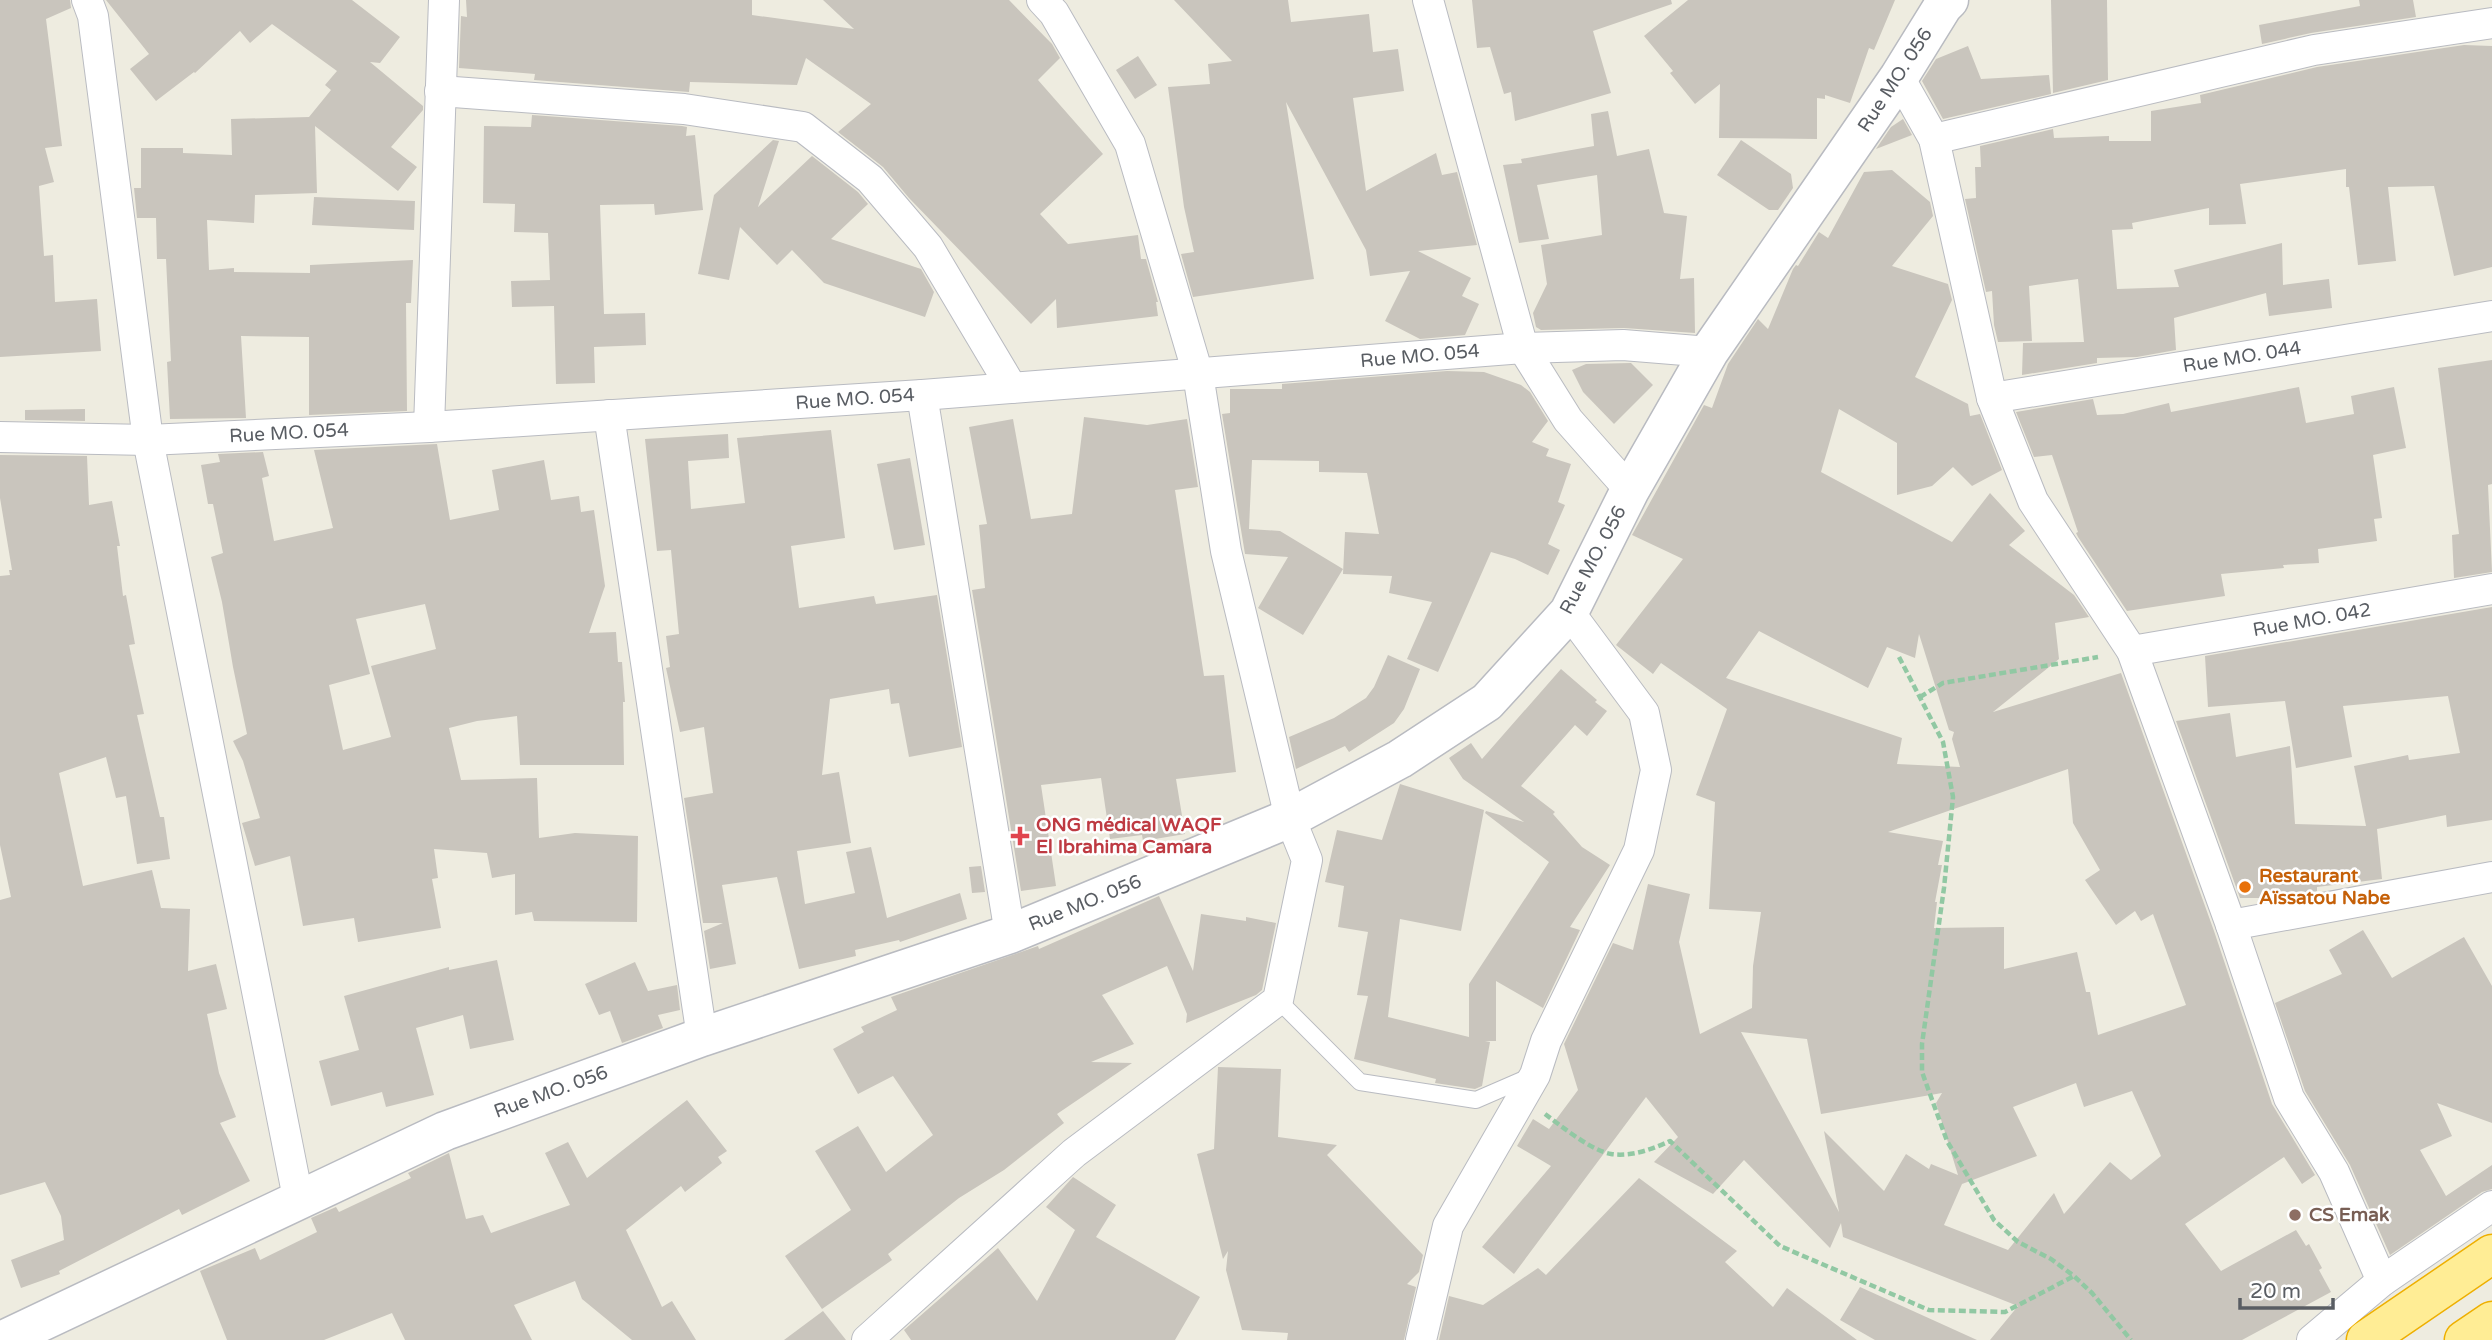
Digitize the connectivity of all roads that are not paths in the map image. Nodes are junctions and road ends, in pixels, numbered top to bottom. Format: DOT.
graph roads {
  1 [pos="86,0"];
  2 [pos="444,0"];
  3 [pos="1042,0"];
  4 [pos="1428,0"];
  5 [pos="1945,2"];
  6 [pos="2492,23"];
  7 [pos="1899,77"];
  8 [pos="440,91"];
  9 [pos="1934,139"];
  10 [pos="2492,316"];
  11 [pos="1523,348"];
  12 [pos="1709,352"];
  13 [pos="1198,374"];
  14 [pos="1012,388"];
  15 [pos="922,395"];
  16 [pos="1992,398"];
  17 [pos="609,415"];
  18 [pos="429,427"];
  19 [pos="0,437"];
  20 [pos="148,440"];
  21 [pos="1630,489"];
  22 [pos="2492,589"];
  23 [pos="1569,612"];
  24 [pos="2132,651"];
  25 [pos="1290,818"];
  26 [pos="2492,877"];
  27 [pos="2231,925"];
  28 [pos="1010,934"];
  29 [pos="1278,1000"];
  30 [pos="702,1037"];
  31 [pos="1528,1086"];
  32 [pos="298,1198"];
  33 [pos="2492,1206"];
  34 [pos="2492,1254"];
  35 [pos="2382,1281"];
  36 [pos="2492,1321"];
  37 [pos="3,1340"];
  38 [pos="867,1340"];
  39 [pos="1421,1340"];
  40 [pos="2312,1340"];
  41 [pos="2367,1340"];
  42 [pos="2464,1340"];
  1 -- 20 [label="street"];
  2 -- 8 [label="street"];
  3 -- 13 [label="street"];
  4 -- 11 [label="street"];
  5 -- 7 [label="street, Rue MO. 056"];
  6 -- 9 [label="street"];
  7 -- 9 [label="street"];
  7 -- 12 [label="street, Rue MO. 056"];
  8 -- 14 [label="street"];
  8 -- 18 [label="street"];
  9 -- 16 [label="street"];
  10 -- 16 [label="street, Rue MO. 044"];
  11 -- 12 [label="street, Rue MO. 054"];
  11 -- 13 [label="street, Rue MO. 054"];
  11 -- 21 [label="street"];
  12 -- 21 [label="street, Rue MO. 056"];
  13 -- 14 [label="street, Rue MO. 054"];
  13 -- 25 [label="street"];
  14 -- 15 [label="street, Rue MO. 054"];
  15 -- 17 [label="street, Rue MO. 054"];
  15 -- 28 [label="street"];
  16 -- 24 [label="street"];
  17 -- 18 [label="street, Rue MO. 054"];
  17 -- 30 [label="street"];
  18 -- 20 [label="street, Rue MO. 054"];
  19 -- 20 [label="street, Rue MO. 054"];
  20 -- 32 [label="street"];
  21 -- 23 [label="street, Rue MO. 056"];
  22 -- 24 [label="street, Rue MO. 042"];
  23 -- 25 [label="street, Rue MO. 056"];
  23 -- 31 [label="street"];
  24 -- 27 [label="street"];
  25 -- 28 [label="street, Rue MO. 056"];
  25 -- 29 [label="street"];
  26 -- 27 [label="street"];
  27 -- 35 [label="street"];
  28 -- 30 [label="street, Rue MO. 056"];
  29 -- 31 [label="lane"];
  29 -- 38 [label="street"];
  30 -- 32 [label="street, Rue MO. 056"];
  31 -- 39 [label="street"];
  32 -- 37 [label="street, Rue MO. 056"];
  33 -- 35 [label="street"];
  34 -- 41 [label="highway"];
  35 -- 40 [label="street"];
  36 -- 42 [label="highway"];
}
